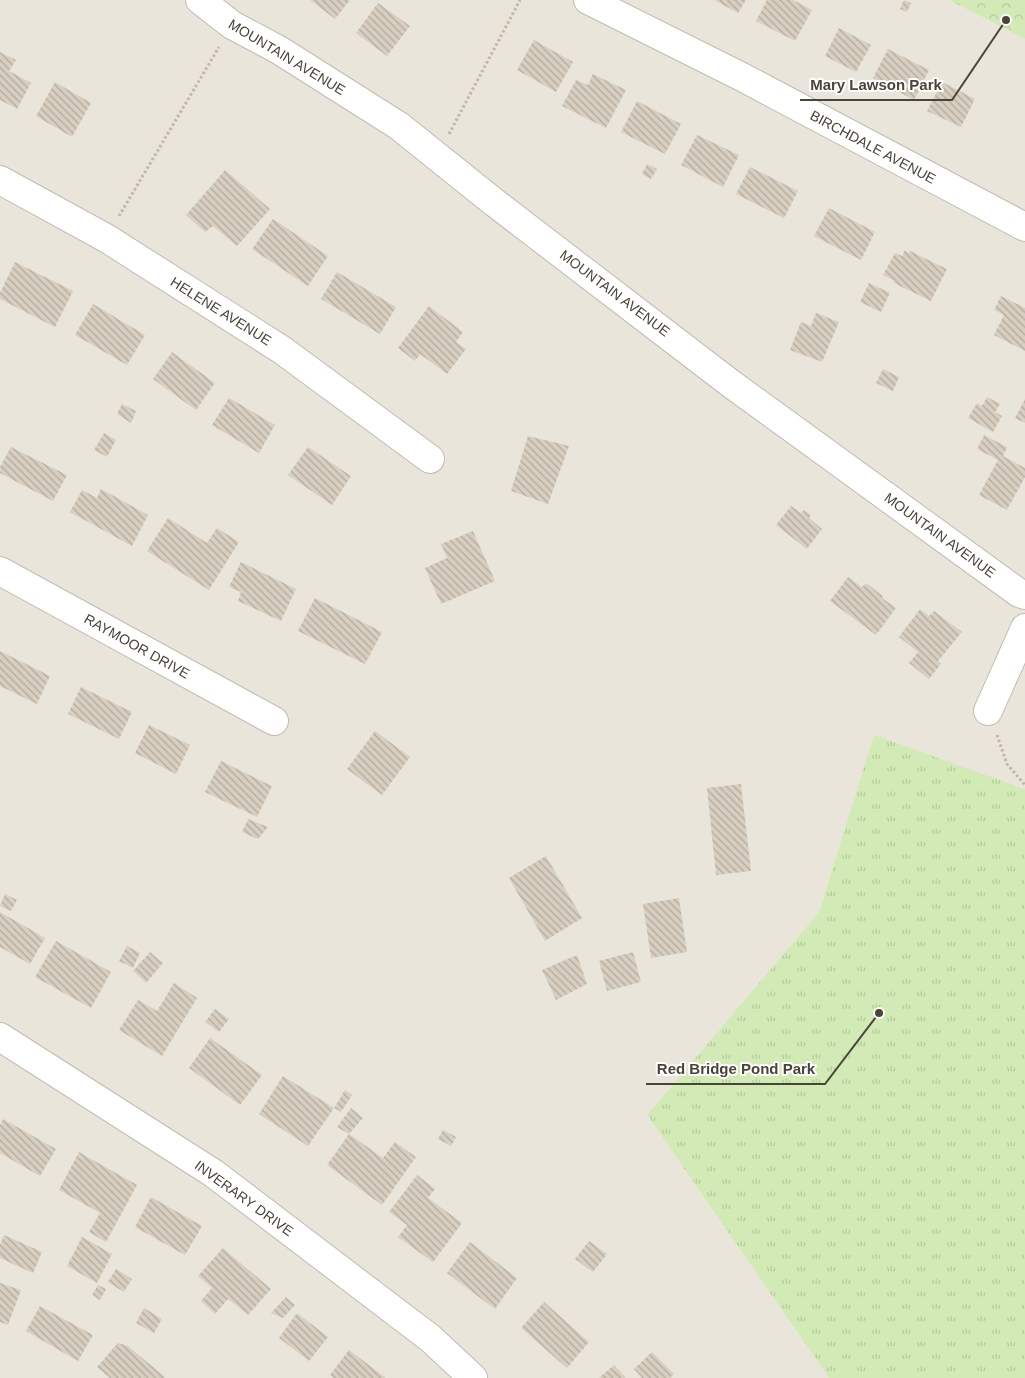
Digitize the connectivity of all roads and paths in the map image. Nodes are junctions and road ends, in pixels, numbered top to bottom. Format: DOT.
graph roads {
  1 [pos="200,0"];
  2 [pos="520,0"];
  3 [pos="588,0"];
  4 [pos="232,25"];
  5 [pos="437,157"];
  6 [pos="0,180"];
  7 [pos="1025,227"];
  8 [pos="106,238"];
  9 [pos="430,459"];
  10 [pos="0,572"];
  11 [pos="1025,594"];
  12 [pos="1025,628"];
  13 [pos="988,711"];
  14 [pos="274,721"];
  15 [pos="1025,786"];
  16 [pos="0,1037"];
  17 [pos="472,1378"];
  1 -- 4 [label="street, MOUNTAIN AVENUE"];
  2 -- 5 [label="path"];
  3 -- 7 [label="street, BIRCHDALE AVENUE"];
  4 -- 5 [label="street, MOUNTAIN AVENUE"];
  4 -- 8 [label="path"];
  5 -- 11 [label="street, MOUNTAIN AVENUE"];
  6 -- 8 [label="street, HELENE AVENUE"];
  8 -- 9 [label="street, HELENE AVENUE"];
  10 -- 14 [label="street, RAYMOOR DRIVE"];
  12 -- 13 [label="street"];
  13 -- 15 [label="path"];
  16 -- 17 [label="street, INVERARY DRIVE"];
}
